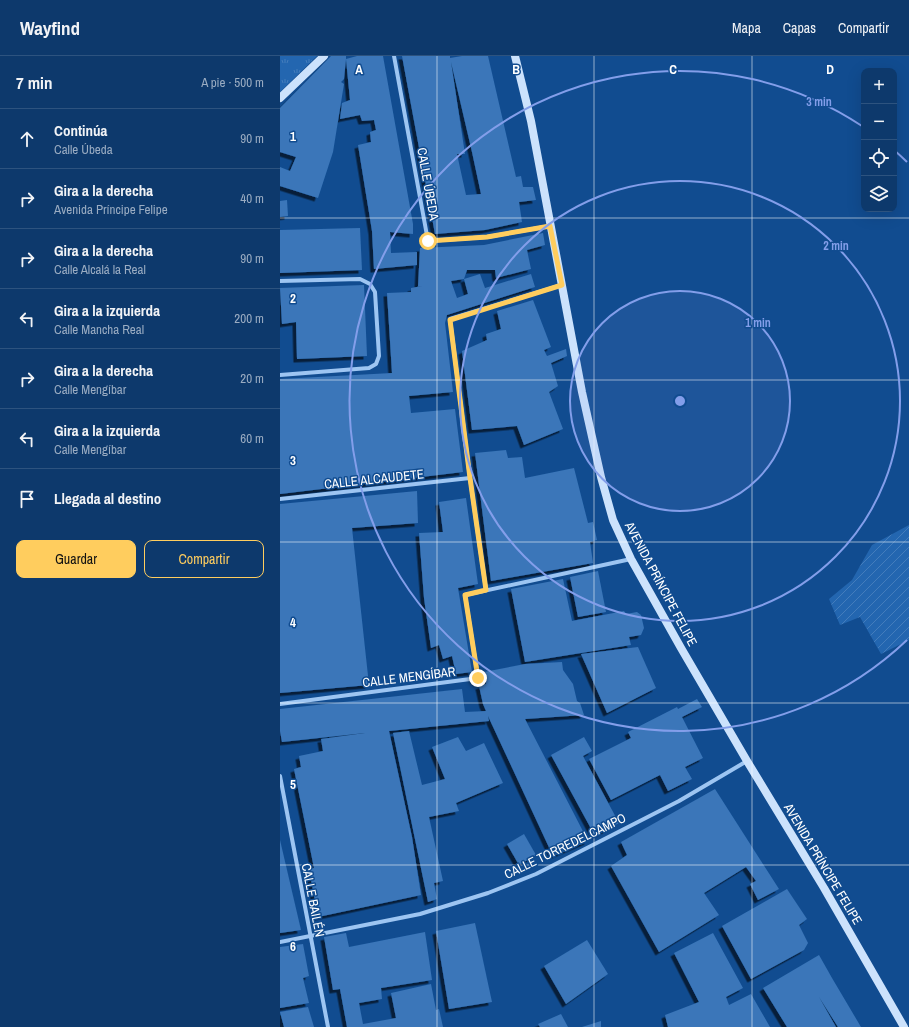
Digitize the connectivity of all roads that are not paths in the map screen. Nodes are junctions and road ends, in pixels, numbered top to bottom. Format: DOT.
graph roads {
  1 [pos="324,56"];
  2 [pos="394,56"];
  3 [pos="515,56"];
  4 [pos="280,98"];
  5 [pos="550,226"];
  6 [pos="280,281"];
  7 [pos="562,285"];
  8 [pos="280,375"];
  9 [pos="470,478"];
  10 [pos="280,499"];
  11 [pos="631,559"];
  12 [pos="486,590"];
  13 [pos="280,704"];
  14 [pos="747,761"];
  15 [pos="280,777"];
  16 [pos="310,936"];
  17 [pos="280,942"];
  18 [pos="328,1027"];
  19 [pos="904,1027"];
  1 -- 4 [label="main road"];
  2 -- 5 [label="street, CALLE ÚBEDA"];
  3 -- 5 [label="main road, AVENIDA PRÍNCIPE FELIPE"];
  5 -- 7 [label="main road, AVENIDA PRÍNCIPE FELIPE"];
  6 -- 8 [label="street"];
  7 -- 9 [label="street"];
  7 -- 11 [label="main road, AVENIDA PRÍNCIPE FELIPE"];
  9 -- 10 [label="street, CALLE ALCAUDETE"];
  9 -- 12 [label="street"];
  11 -- 12 [label="street, CALLE MENGÍBAR"];
  11 -- 14 [label="main road, AVENIDA PRÍNCIPE FELIPE"];
  12 -- 13 [label="street, CALLE MENGÍBAR"];
  14 -- 16 [label="street, CALLE TORREDELCAMPO"];
  14 -- 19 [label="main road, AVENIDA PRÍNCIPE FELIPE"];
  15 -- 16 [label="street, CALLE BAILÉN"];
  16 -- 17 [label="street, CALLE TORREDELCAMPO"];
  16 -- 18 [label="street, CALLE BAILÉN"];
}
